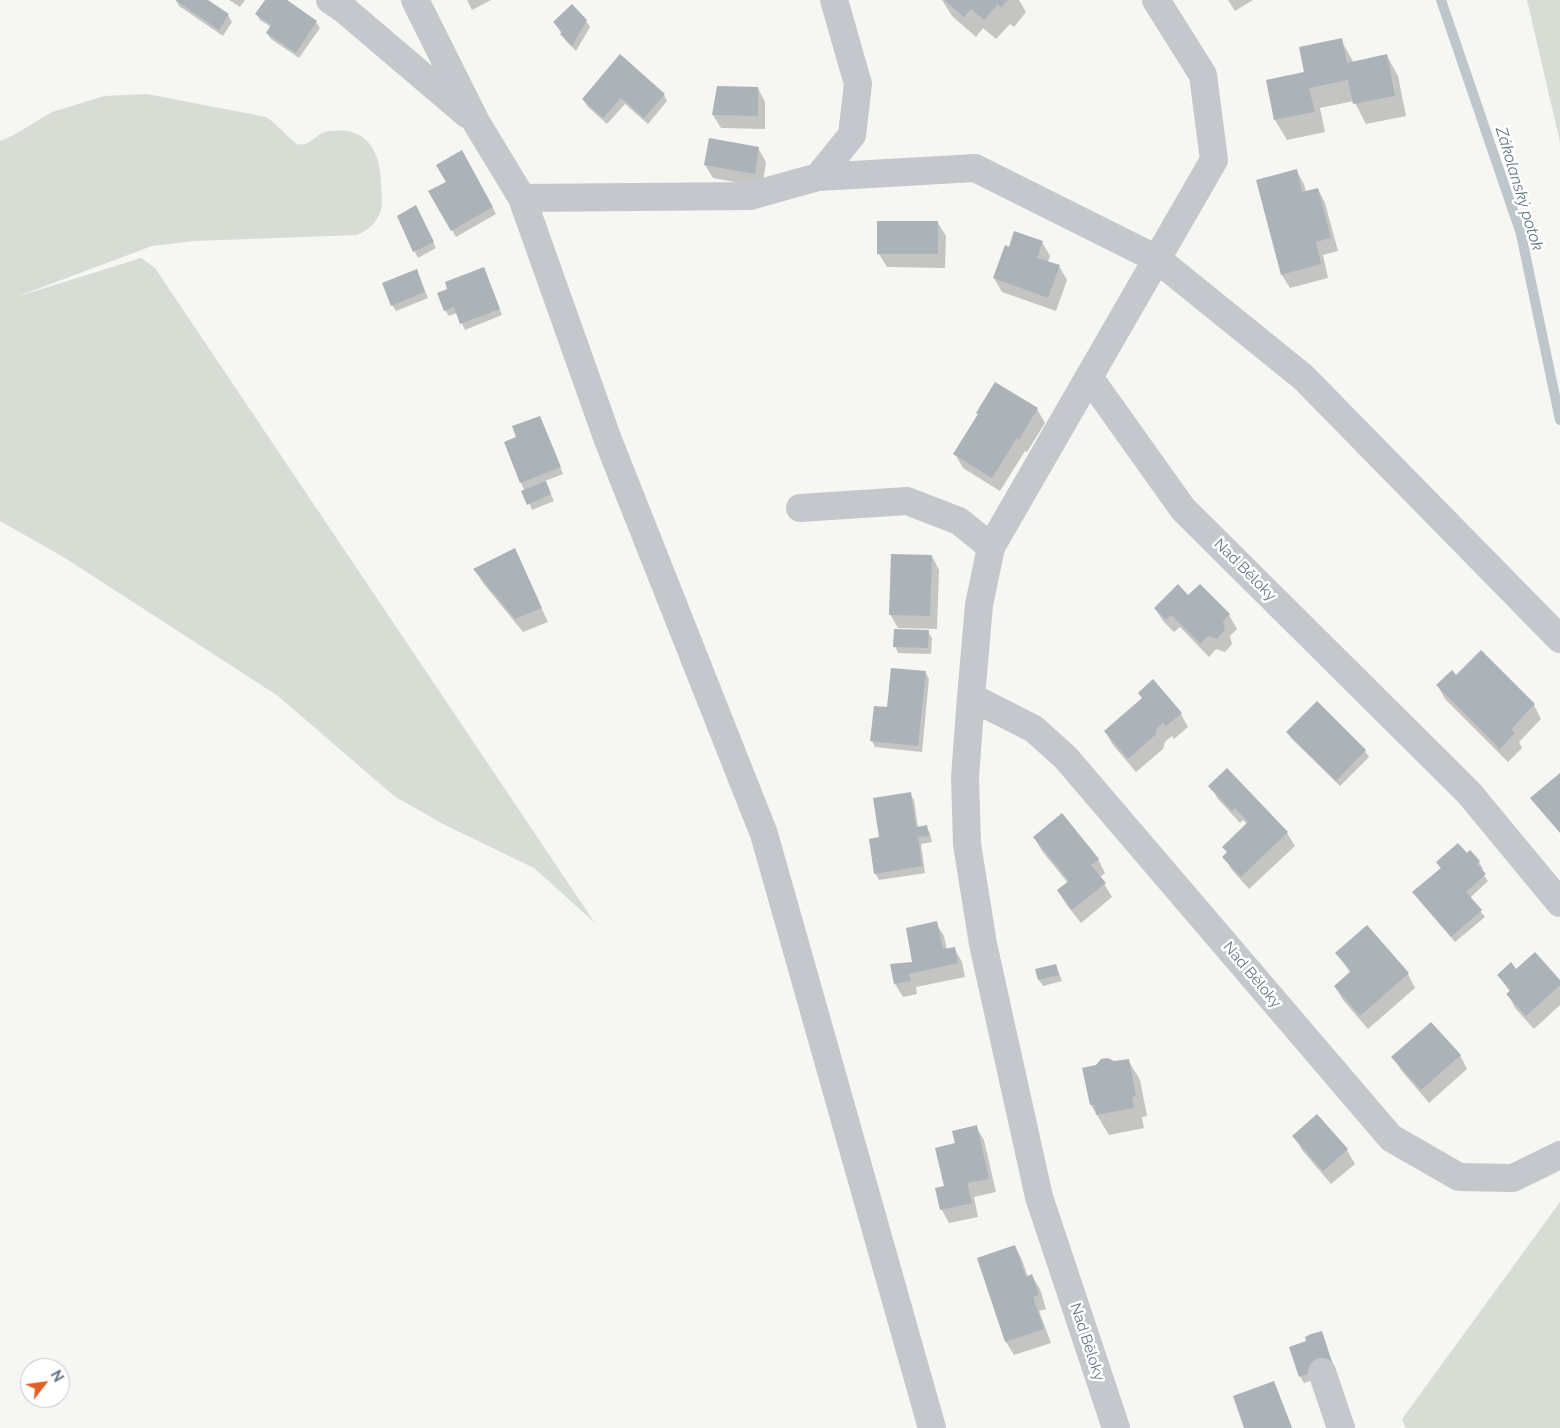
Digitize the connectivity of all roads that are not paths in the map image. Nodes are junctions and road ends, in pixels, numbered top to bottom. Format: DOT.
graph roads {
  1 [pos="330,0"];
  2 [pos="415,0"];
  3 [pos="834,0"];
  4 [pos="1156,0"];
  5 [pos="476,122"];
  6 [pos="818,178"];
  7 [pos="522,198"];
  8 [pos="1157,260"];
  9 [pos="1089,377"];
  10 [pos="800,508"];
  11 [pos="991,547"];
  12 [pos="1560,639"];
  13 [pos="971,697"];
  14 [pos="1560,903"];
  15 [pos="1560,1155"];
  16 [pos="1322,1372"];
  17 [pos="932,1428"];
  18 [pos="1116,1428"];
  19 [pos="1341,1428"];
  1 -- 5 [label="street"];
  2 -- 5 [label="street"];
  3 -- 6 [label="street"];
  4 -- 8 [label="street, Nad Běloky"];
  5 -- 7 [label="street"];
  6 -- 7 [label="street"];
  6 -- 8 [label="street"];
  7 -- 17 [label="street"];
  8 -- 9 [label="street, Nad Běloky"];
  8 -- 12 [label="street"];
  9 -- 11 [label="street, Nad Běloky"];
  9 -- 14 [label="street, Nad Běloky"];
  10 -- 11 [label="street"];
  11 -- 13 [label="street, Nad Běloky"];
  13 -- 15 [label="street, Nad Běloky"];
  13 -- 18 [label="street, Nad Běloky"];
  16 -- 19 [label="street"];
}
